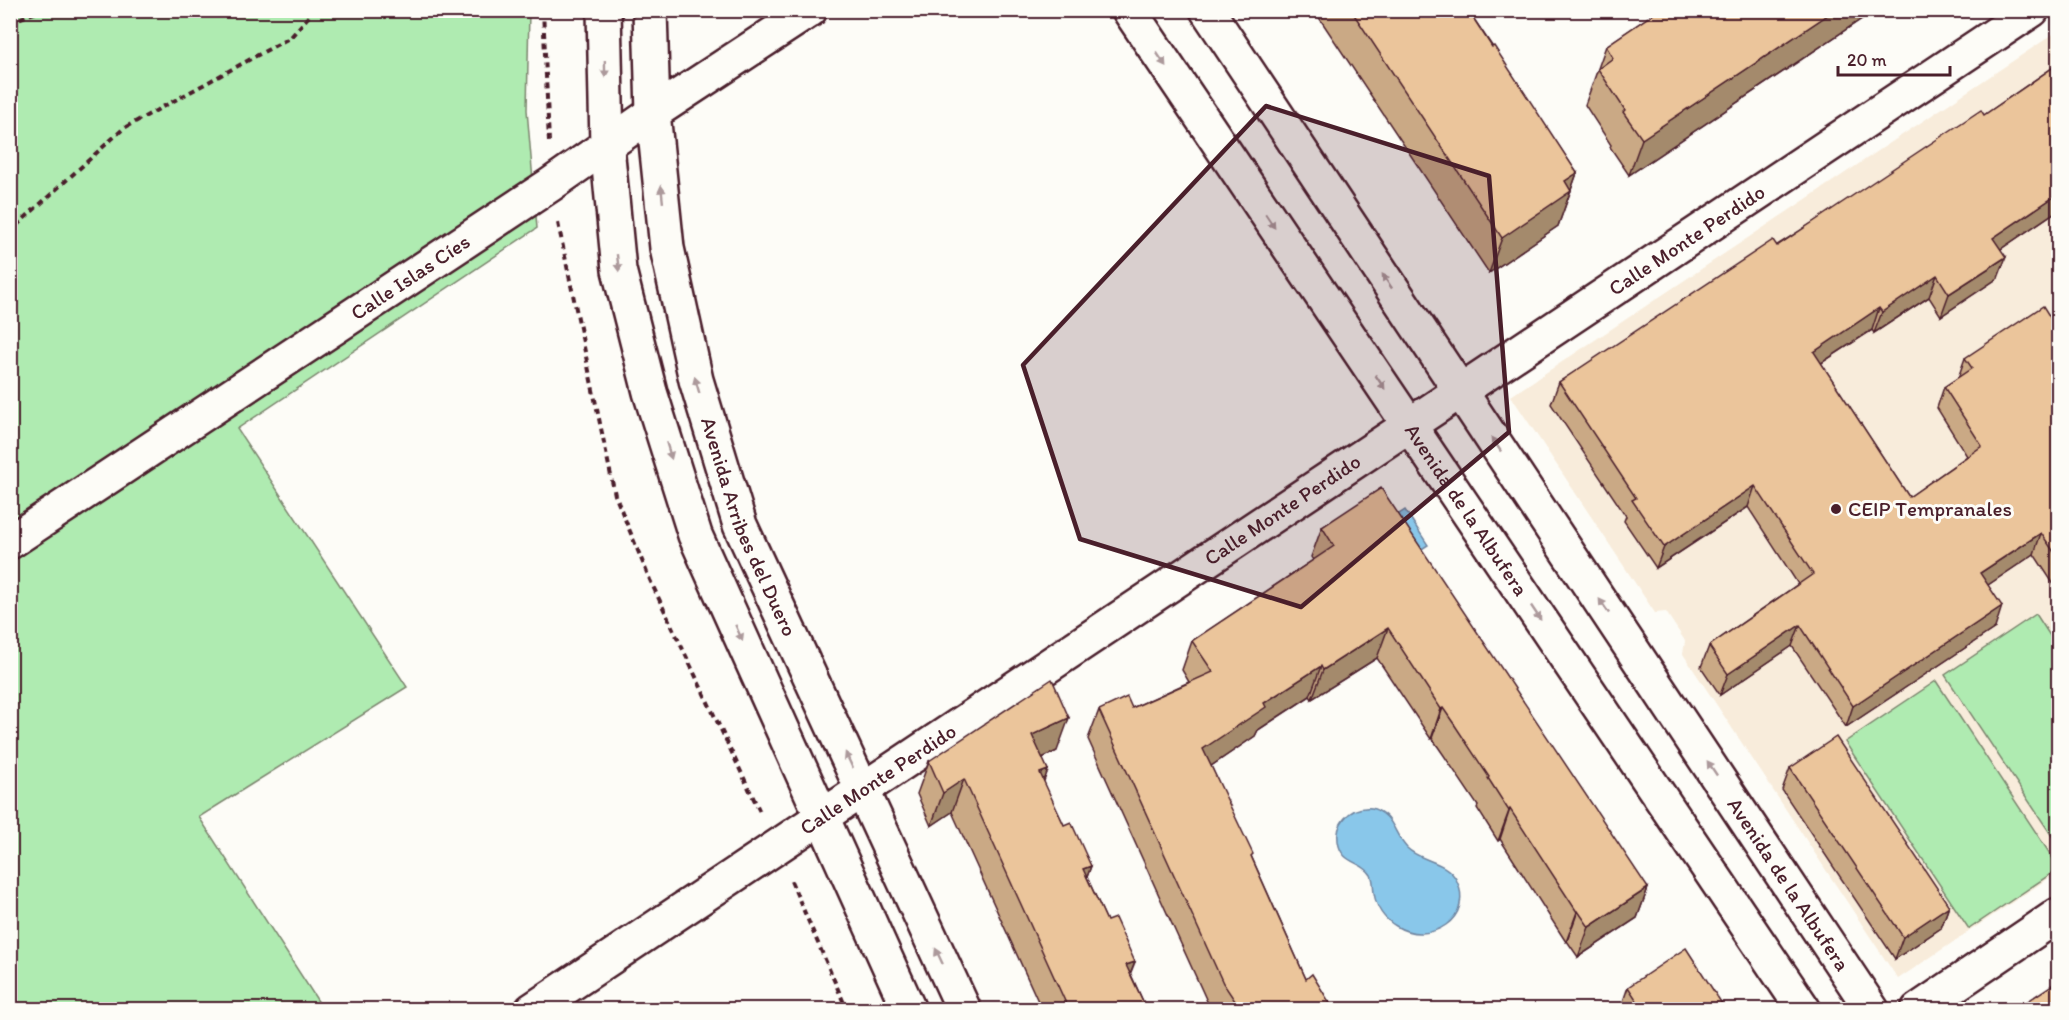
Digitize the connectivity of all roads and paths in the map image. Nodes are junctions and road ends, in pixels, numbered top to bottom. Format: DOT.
graph roads {
  1 [pos="42,10"];
  2 [pos="314,10"];
  3 [pos="604,10"];
  4 [pos="650,10"];
  5 [pos="810,10"];
  6 [pos="1128,10"];
  7 [pos="1207,10"];
  8 [pos="2032,10"];
  9 [pos="10,22"];
  10 [pos="653,113"];
  11 [pos="607,146"];
  12 [pos="10,234"];
  13 [pos="1461,392"];
  14 [pos="1409,426"];
  15 [pos="10,542"];
  16 [pos="863,790"];
  17 [pos="822,817"];
  18 [pos="2058,915"];
  19 [pos="532,1010"];
  20 [pos="909,1010"];
  21 [pos="964,1010"];
  22 [pos="1804,1010"];
  23 [pos="1872,1010"];
  24 [pos="1918,1010"];
  1 -- 9 [label="path"];
  2 -- 12 [label="path"];
  3 -- 11 [label="street, one-way"];
  4 -- 10 [label="street, Avenida Arribes del Duero"];
  5 -- 10 [label="street, Calle Islas Cíes"];
  6 -- 14 [label="street, Avenida de la Albufera, one-way"];
  13 -- 7 [label="street, Avenida de la Albufera, one-way"];
  8 -- 13 [label="street, Calle Monte Perdido"];
  10 -- 11 [label="street, Calle Islas Cíes"];
  16 -- 10 [label="street, Avenida Arribes del Duero, one-way"];
  11 -- 15 [label="street, Calle Islas Cíes"];
  11 -- 17 [label="street, one-way"];
  13 -- 14 [label="street, Calle Monte Perdido"];
  23 -- 13 [label="street, Avenida de la Albufera, one-way"];
  14 -- 16 [label="street, Calle Monte Perdido"];
  14 -- 22 [label="street, Avenida de la Albufera, one-way"];
  16 -- 17 [label="street, Calle Monte Perdido"];
  21 -- 16 [label="street, Avenida Arribes del Duero, one-way"];
  17 -- 19 [label="street, Calle Monte Perdido"];
  17 -- 20 [label="street"];
  18 -- 24 [label="street"];
}
